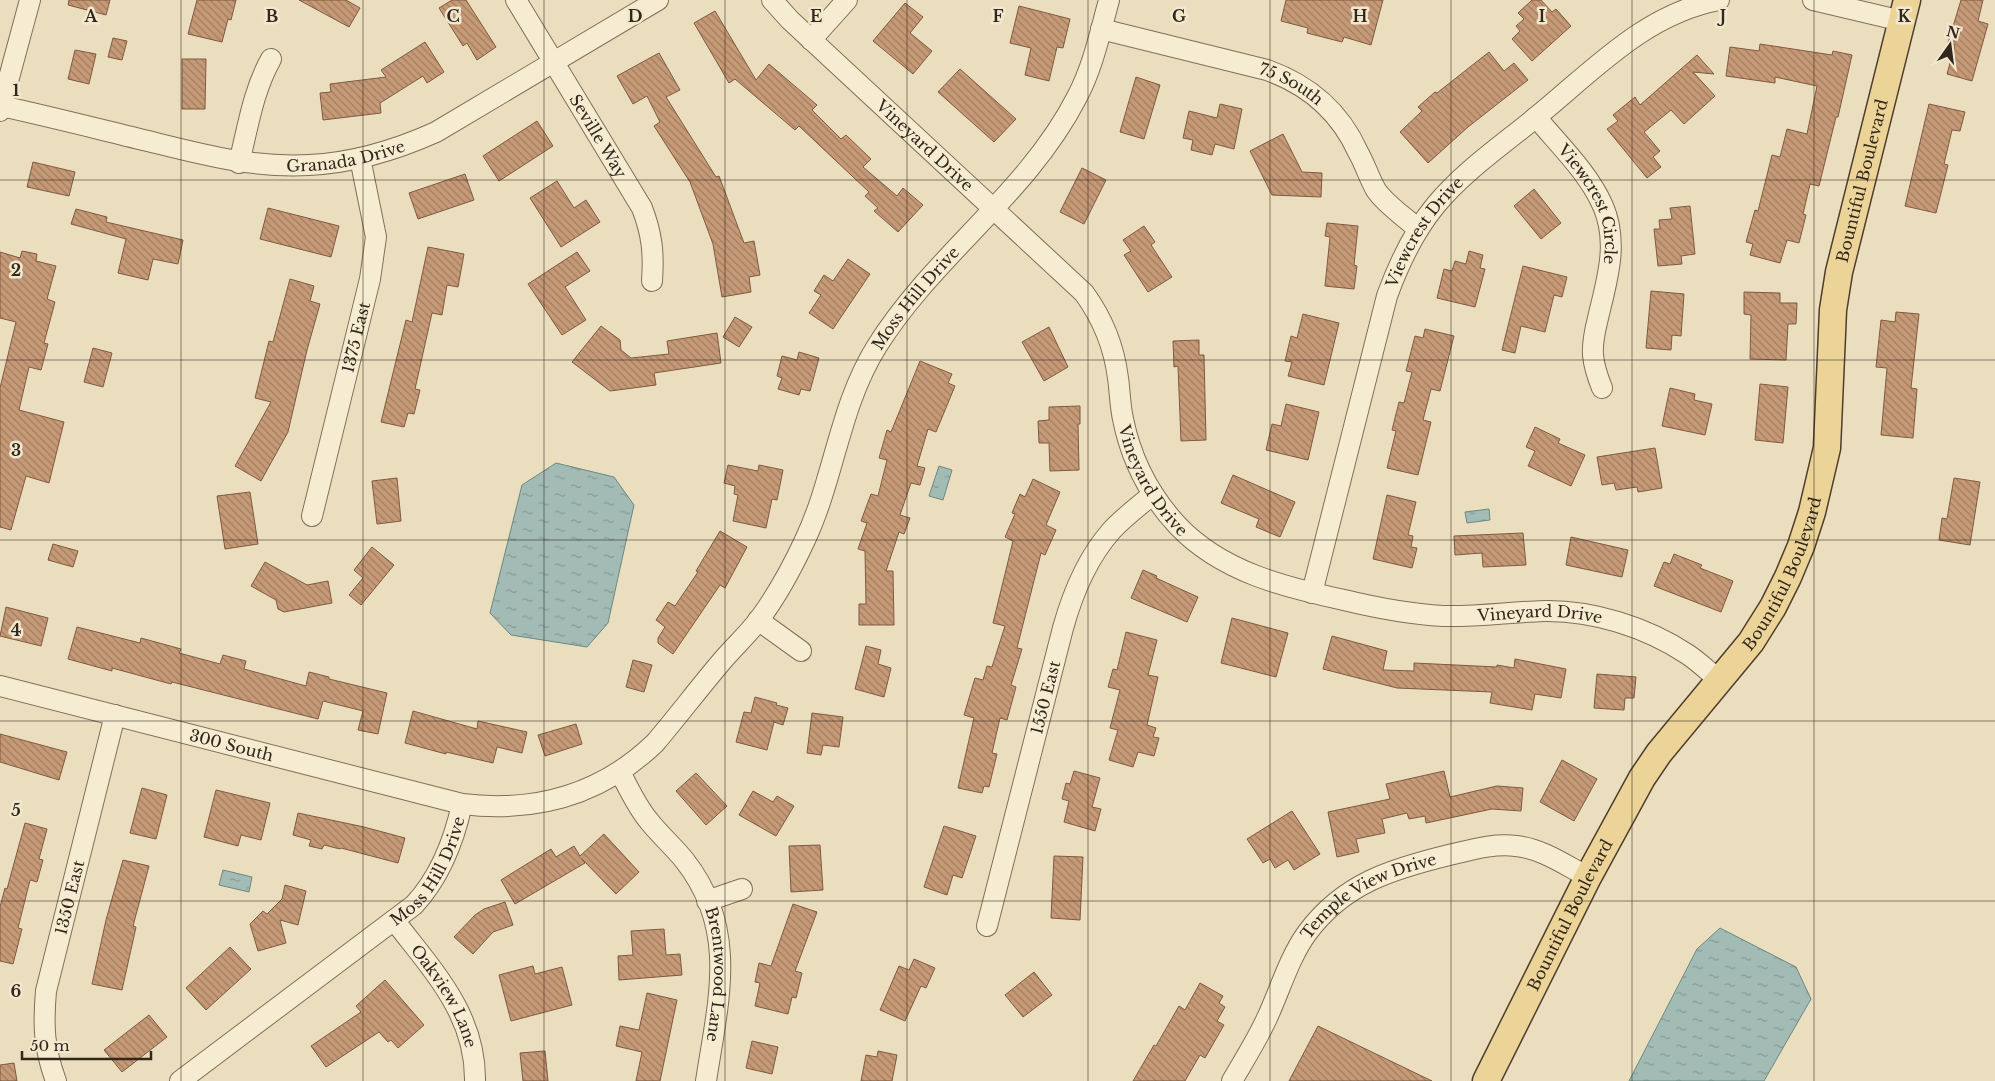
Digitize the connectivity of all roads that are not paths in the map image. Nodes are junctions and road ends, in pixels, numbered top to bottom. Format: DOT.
graph roads {
  1 [pos="30,0"];
  2 [pos="516,0"];
  3 [pos="658,0"];
  4 [pos="772,0"];
  5 [pos="847,0"];
  6 [pos="1108,0"];
  7 [pos="1719,0"];
  8 [pos="1813,0"];
  9 [pos="1905,10"];
  10 [pos="1101,28"];
  11 [pos="811,40"];
  12 [pos="271,59"];
  13 [pos="553,63"];
  14 [pos="1,109"];
  15 [pos="1536,117"];
  16 [pos="360,158"];
  17 [pos="239,162"];
  18 [pos="993,208"];
  19 [pos="1418,229"];
  20 [pos="652,281"];
  21 [pos="1602,388"];
  22 [pos="1153,494"];
  23 [pos="312,516"];
  24 [pos="1312,593"];
  25 [pos="758,620"];
  26 [pos="801,651"];
  27 [pos="1719,680"];
  28 [pos="0,686"];
  29 [pos="115,715"];
  30 [pos="620,772"];
  31 [pos="462,804"];
  32 [pos="1588,877"];
  33 [pos="742,889"];
  34 [pos="707,901"];
  35 [pos="394,920"];
  36 [pos="987,926"];
  37 [pos="56,1081"];
  38 [pos="180,1081"];
  39 [pos="475,1081"];
  40 [pos="706,1081"];
  41 [pos="1232,1081"];
  42 [pos="1486,1081"];
  1 -- 14 [label="street"];
  2 -- 13 [label="street, Seville Way"];
  3 -- 13 [label="street, Granada Drive"];
  4 -- 11 [label="street, Vineyard Drive"];
  5 -- 11 [label="street"];
  6 -- 10 [label="street, Moss Hill Drive"];
  7 -- 15 [label="street, Viewcrest Drive"];
  8 -- 9 [label="street"];
  9 -- 27 [label="main road, Bountiful Boulevard"];
  10 -- 18 [label="street, Moss Hill Drive"];
  10 -- 19 [label="street, 75 South"];
  11 -- 18 [label="street, Vineyard Drive"];
  12 -- 17 [label="street"];
  13 -- 16 [label="street, Granada Drive"];
  13 -- 20 [label="street, Seville Way"];
  14 -- 17 [label="street, Granada Drive"];
  15 -- 19 [label="street, Viewcrest Drive"];
  15 -- 21 [label="street, Viewcrest Circle"];
  16 -- 17 [label="street, Granada Drive"];
  16 -- 23 [label="street, 1375 East"];
  18 -- 22 [label="street, Vineyard Drive"];
  18 -- 25 [label="street, Moss Hill Drive"];
  19 -- 24 [label="street, Viewcrest Drive"];
  22 -- 24 [label="street, Vineyard Drive"];
  22 -- 36 [label="street, 1550 East"];
  24 -- 27 [label="street, Vineyard Drive"];
  25 -- 26 [label="street"];
  25 -- 30 [label="street, Moss Hill Drive"];
  27 -- 32 [label="main road, Bountiful Boulevard"];
  28 -- 29 [label="street, 300 South"];
  29 -- 31 [label="street, 300 South"];
  29 -- 37 [label="street, 1350 East"];
  30 -- 31 [label="street, Moss Hill Drive"];
  30 -- 34 [label="street, Brentwood Lane"];
  31 -- 35 [label="street, Moss Hill Drive"];
  32 -- 41 [label="street, Temple View Drive"];
  32 -- 42 [label="main road, Bountiful Boulevard"];
  33 -- 34 [label="street, Brentwood Lane"];
  34 -- 40 [label="street, Brentwood Lane"];
  35 -- 38 [label="street, Moss Hill Drive"];
  35 -- 39 [label="street, Oakview Lane"];
}
